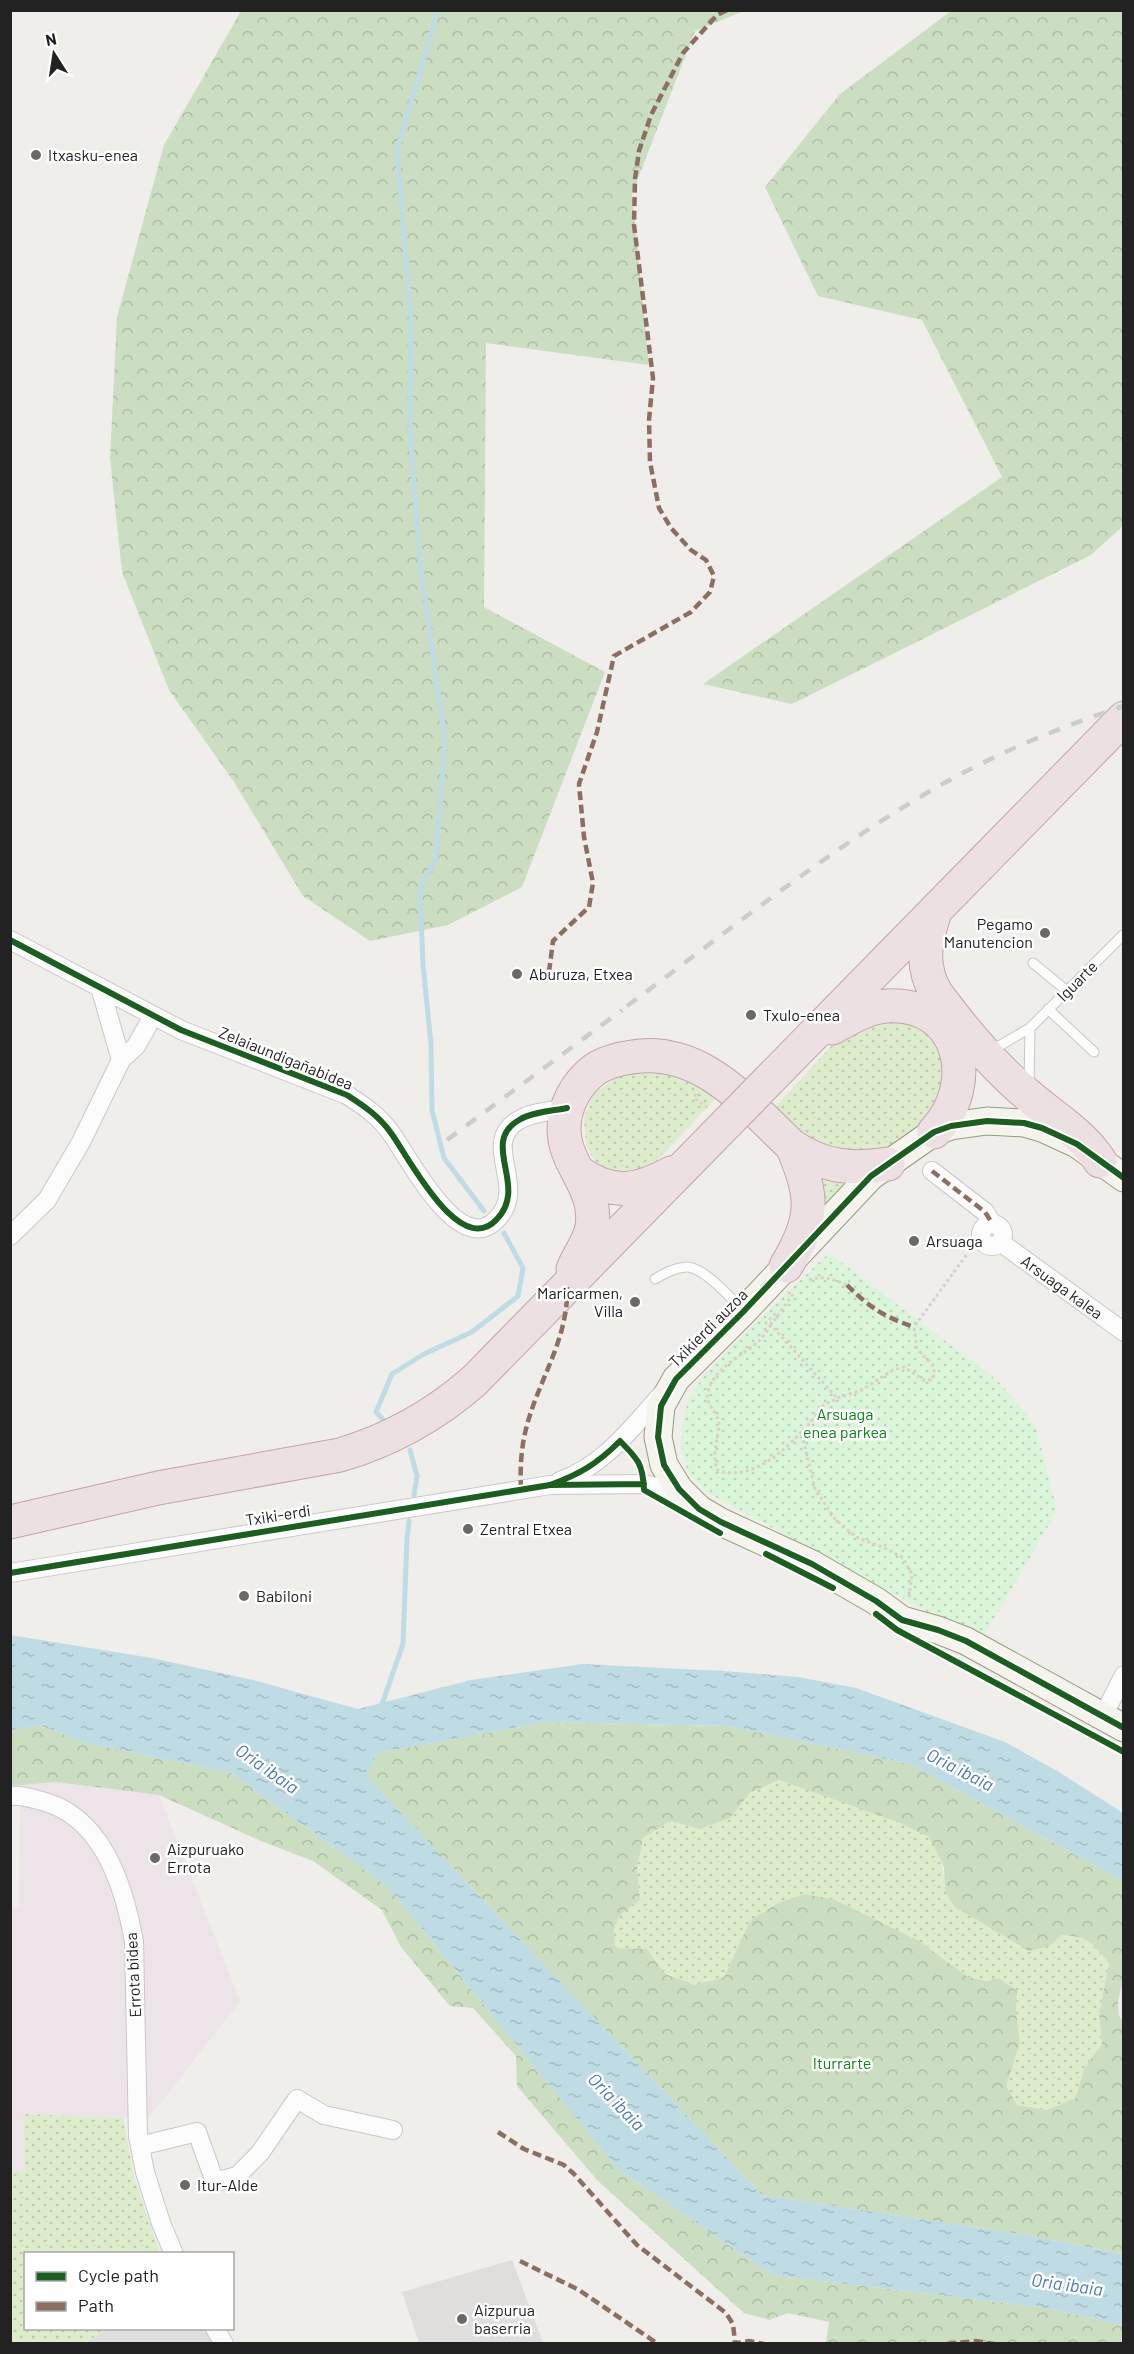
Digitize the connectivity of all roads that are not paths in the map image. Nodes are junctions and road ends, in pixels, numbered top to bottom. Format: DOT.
graph roads {
  1 [pos="1124,718"];
  2 [pos="935,910"];
  3 [pos="1124,934"];
  4 [pos="10,940"];
  5 [pos="1033,963"];
  6 [pos="100,987"];
  7 [pos="1067,991"];
  8 [pos="1048,1010"];
  9 [pos="153,1016"];
  10 [pos="1030,1028"];
  11 [pos="806,1042"];
  12 [pos="976,1044"];
  13 [pos="1094,1052"];
  14 [pos="121,1060"];
  15 [pos="1029,1096"];
  16 [pos="567,1108"];
  17 [pos="934,1132"];
  18 [pos="792,1146"];
  19 [pos="688,1163"];
  20 [pos="888,1164"];
  21 [pos="1112,1169"];
  22 [pos="932,1171"];
  23 [pos="580,1173"];
  24 [pos="10,1236"];
  25 [pos="655,1279"];
  26 [pos="796,1280"];
  27 [pos="567,1287"];
  28 [pos="743,1312"];
  29 [pos="1124,1332"];
  30 [pos="676,1379"];
  31 [pos="550,1485"];
  32 [pos="688,1499"];
  33 [pos="10,1522"];
  34 [pos="10,1573"];
  35 [pos="1124,1676"];
  36 [pos="1113,1722"];
  37 [pos="10,1796"];
  38 [pos="393,2130"];
  39 [pos="140,2146"];
  40 [pos="174,2252"];
  41 [pos="216,2330"];
  42 [pos="224,2343"];
  1 -- 2 [label="highway"];
  2 -- 11 [label="highway"];
  2 -- 12 [label="highway"];
  3 -- 7 [label="lane, Iguarte"];
  4 -- 6 [label="street, Zelaiaundigañabidea"];
  5 -- 7 [label="lane"];
  6 -- 9 [label="street, Zelaiaundigañabidea"];
  6 -- 14 [label="street"];
  7 -- 8 [label="lane, Iguarte"];
  8 -- 10 [label="lane, Iguarte"];
  8 -- 13 [label="lane"];
  9 -- 14 [label="street"];
  9 -- 16 [label="street, Zelaiaundigañabidea"];
  10 -- 12 [label="lane, Iguarte"];
  10 -- 15 [label="lane"];
  11 -- 17 [label="highway"];
  11 -- 19 [label="highway, bridge"];
  12 -- 15 [label="highway"];
  14 -- 24 [label="street"];
  15 -- 21 [label="highway"];
  16 -- 18 [label="highway"];
  16 -- 23 [label="highway"];
  17 -- 20 [label="street, Txikierdi auzoa"];
  17 -- 21 [label="street, Txikierdi auzoa"];
  18 -- 20 [label="highway"];
  18 -- 26 [label="highway"];
  19 -- 23 [label="highway"];
  19 -- 27 [label="highway"];
  20 -- 26 [label="street, Txikierdi auzoa"];
  22 -- 29 [label="street, Arsuaga kalea"];
  23 -- 27 [label="highway"];
  25 -- 28 [label="lane"];
  26 -- 28 [label="street, Txikierdi auzoa"];
  27 -- 33 [label="highway"];
  28 -- 30 [label="street, Txikierdi auzoa"];
  30 -- 31 [label="street"];
  30 -- 32 [label="street, Txikierdi auzoa"];
  31 -- 32 [label="street"];
  31 -- 34 [label="street, Txiki-erdi"];
  32 -- 36 [label="street, Txikierdi auzoa"];
  35 -- 36 [label="street"];
  37 -- 39 [label="street, Errota bidea"];
  38 -- 39 [label="street"];
  39 -- 40 [label="street, Errota bidea"];
  41 -- 42 [label="street"];
}
